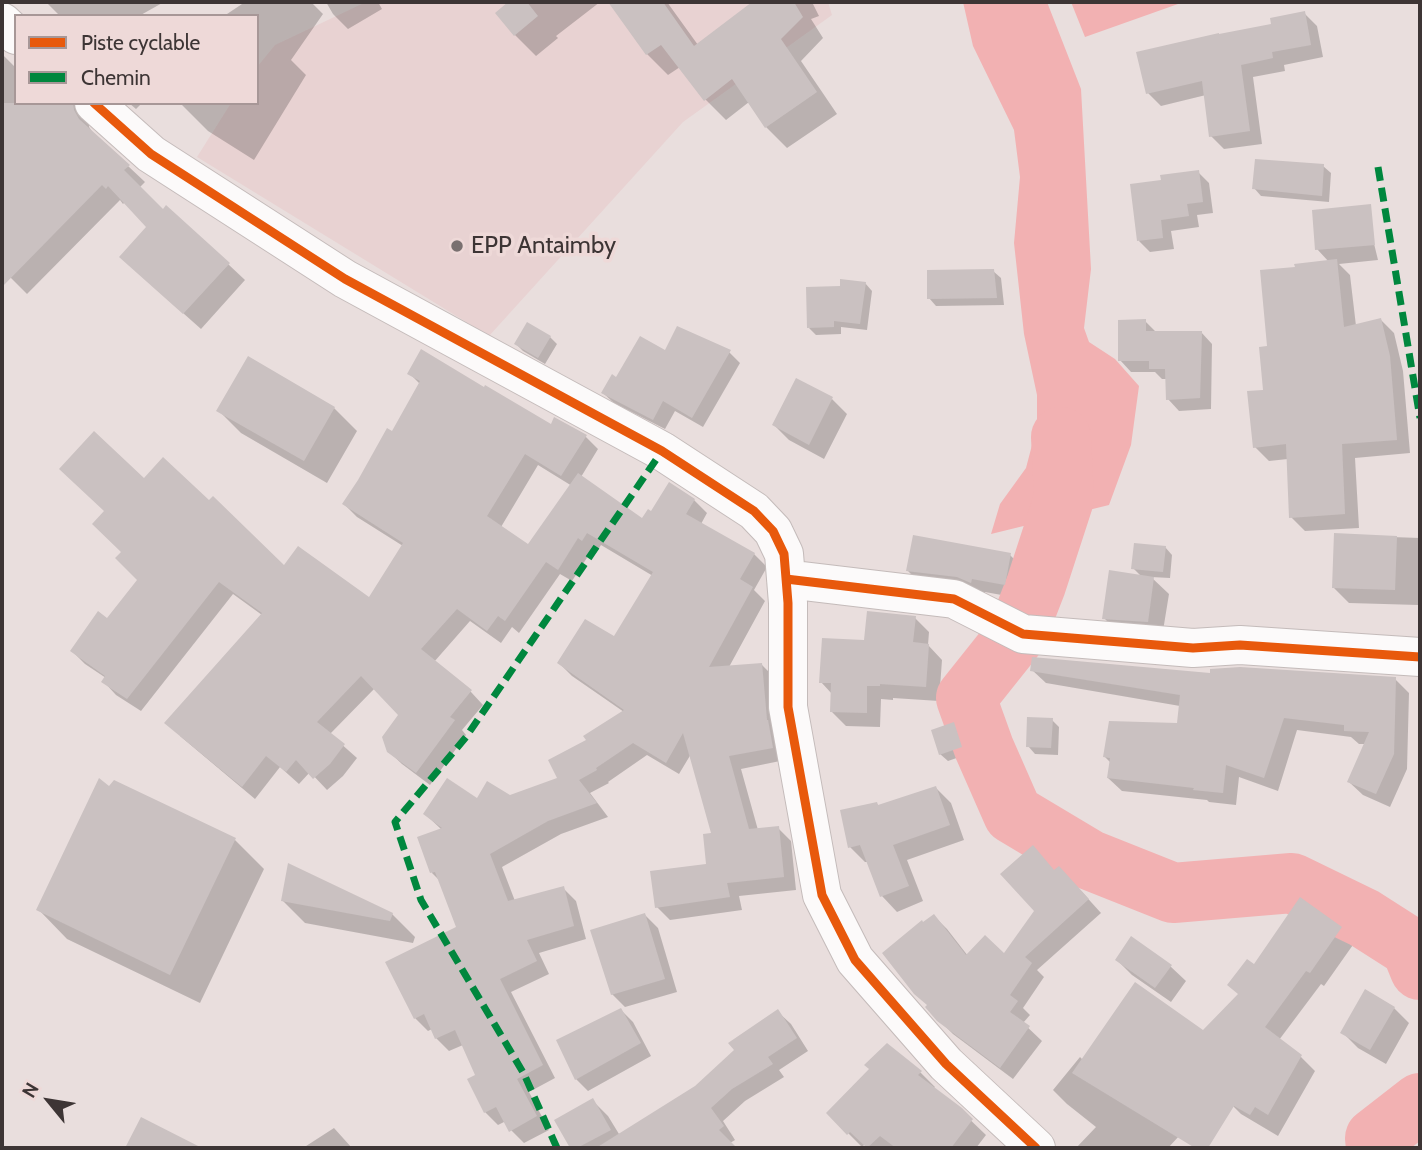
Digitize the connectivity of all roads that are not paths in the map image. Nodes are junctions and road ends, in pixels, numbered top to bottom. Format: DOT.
graph roads {
  1 [pos="96,105"];
  2 [pos="786,579"];
  3 [pos="1420,657"];
  4 [pos="1036,1148"];
  1 -- 2 [label="street"];
  2 -- 3 [label="street"];
  2 -- 4 [label="street"];
}
